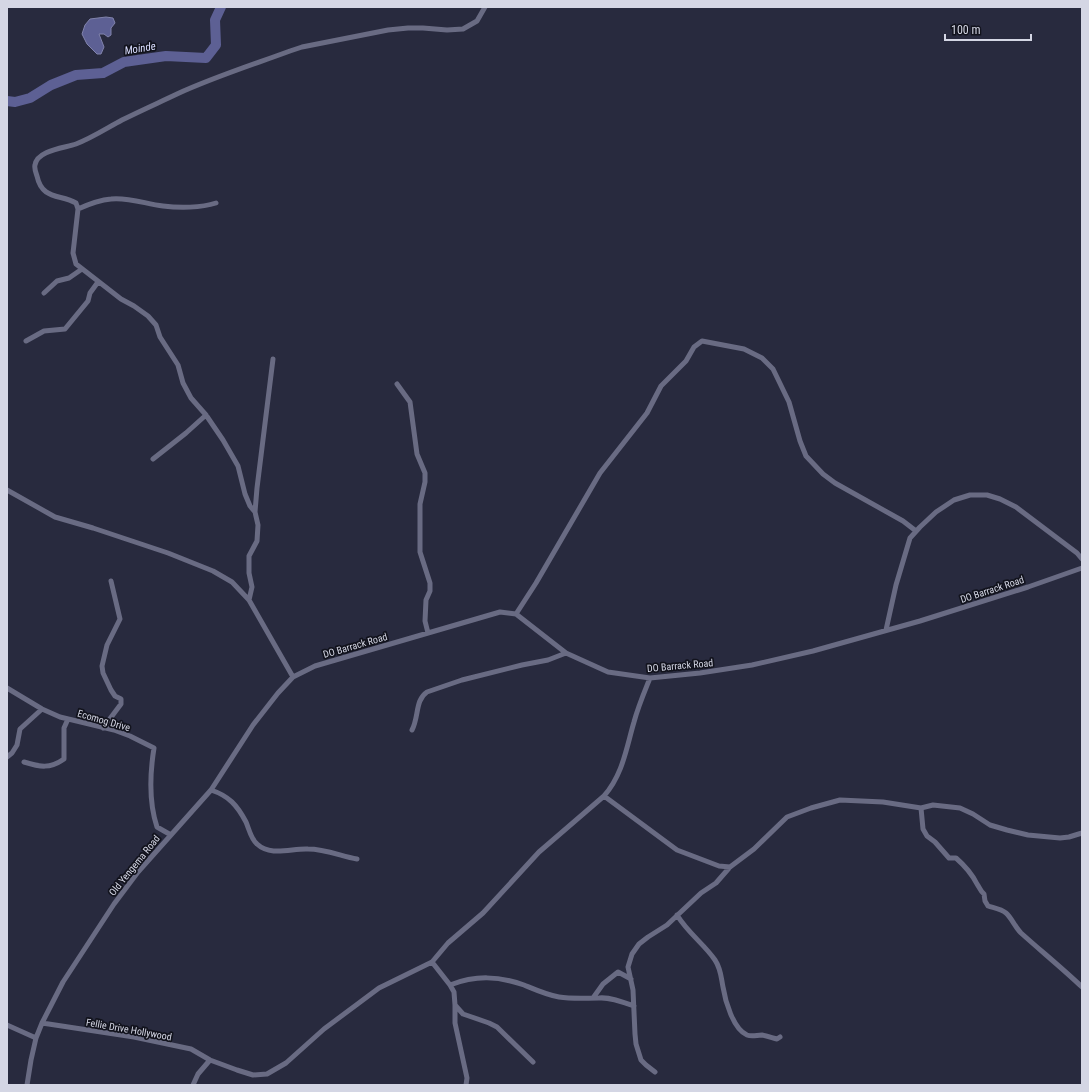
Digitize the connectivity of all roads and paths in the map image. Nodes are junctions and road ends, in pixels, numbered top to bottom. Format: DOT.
graph roads {
  1 [pos="485,7"];
  2 [pos="216,203"];
  3 [pos="78,210"];
  4 [pos="82,269"];
  5 [pos="98,282"];
  6 [pos="44,293"];
  7 [pos="26,341"];
  8 [pos="273,359"];
  9 [pos="397,384"];
  10 [pos="206,415"];
  11 [pos="154,460"];
  12 [pos="7,490"];
  13 [pos="255,512"];
  14 [pos="916,531"];
  15 [pos="1082,559"];
  16 [pos="1082,568"];
  17 [pos="110,581"];
  18 [pos="249,600"];
  19 [pos="516,614"];
  20 [pos="886,630"];
  21 [pos="428,633"];
  22 [pos="566,653"];
  23 [pos="293,677"];
  24 [pos="650,678"];
  25 [pos="7,688"];
  26 [pos="42,709"];
  27 [pos="68,719"];
  28 [pos="103,728"];
  29 [pos="412,730"];
  30 [pos="7,757"];
  31 [pos="24,762"];
  32 [pos="211,790"];
  33 [pos="604,796"];
  34 [pos="921,808"];
  35 [pos="1082,833"];
  36 [pos="171,835"];
  37 [pos="356,859"];
  38 [pos="730,867"];
  39 [pos="678,915"];
  40 [pos="432,962"];
  41 [pos="631,979"];
  42 [pos="450,985"];
  43 [pos="1082,987"];
  44 [pos="593,998"];
  45 [pos="455,1005"];
  46 [pos="634,1006"];
  47 [pos="42,1023"];
  48 [pos="7,1025"];
  49 [pos="780,1037"];
  50 [pos="36,1038"];
  51 [pos="210,1060"];
  52 [pos="533,1062"];
  53 [pos="655,1072"];
  54 [pos="27,1085"];
  55 [pos="193,1085"];
  56 [pos="466,1085"];
  1 -- 3 [label="street"];
  2 -- 3 [label="street"];
  3 -- 4 [label="street"];
  4 -- 5 [label="street"];
  4 -- 6 [label="street"];
  5 -- 7 [label="street"];
  5 -- 10 [label="street"];
  8 -- 13 [label="street"];
  9 -- 21 [label="street"];
  10 -- 11 [label="street"];
  10 -- 13 [label="street"];
  12 -- 18 [label="street"];
  13 -- 18 [label="street"];
  14 -- 15 [label="street"];
  14 -- 19 [label="street"];
  14 -- 20 [label="street"];
  16 -- 20 [label="street, DO Barrack Road"];
  17 -- 28 [label="street"];
  18 -- 23 [label="street"];
  19 -- 21 [label="street, DO Barrack Road"];
  19 -- 22 [label="street, DO Barrack Road"];
  20 -- 24 [label="street, DO Barrack Road"];
  21 -- 23 [label="street, DO Barrack Road"];
  22 -- 24 [label="street, DO Barrack Road"];
  22 -- 29 [label="street"];
  23 -- 32 [label="street, Old Yengema Road"];
  24 -- 33 [label="street"];
  25 -- 26 [label="street, Ecomog Drive"];
  26 -- 27 [label="street, Ecomog Drive"];
  26 -- 30 [label="street"];
  27 -- 28 [label="street, Ecomog Drive"];
  27 -- 31 [label="street"];
  28 -- 36 [label="street, Ecomog Drive"];
  32 -- 36 [label="street, Old Yengema Road"];
  32 -- 37 [label="street"];
  33 -- 38 [label="street"];
  33 -- 40 [label="street"];
  34 -- 35 [label="street"];
  34 -- 38 [label="street"];
  34 -- 43 [label="street"];
  36 -- 47 [label="street, Old Yengema Road"];
  38 -- 39 [label="street"];
  39 -- 41 [label="street"];
  39 -- 49 [label="street"];
  40 -- 42 [label="street"];
  40 -- 51 [label="street, Fellie Drive Hollywood"];
  41 -- 44 [label="street"];
  41 -- 46 [label="street"];
  42 -- 44 [label="street"];
  42 -- 45 [label="street"];
  44 -- 46 [label="street"];
  45 -- 52 [label="street"];
  45 -- 56 [label="street"];
  46 -- 53 [label="street"];
  47 -- 50 [label="street, Old Yengema Road"];
  47 -- 51 [label="street, Fellie Drive Hollywood"];
  48 -- 50 [label="street"];
  50 -- 54 [label="street, Old Yengema Road"];
  51 -- 55 [label="street"];
}
